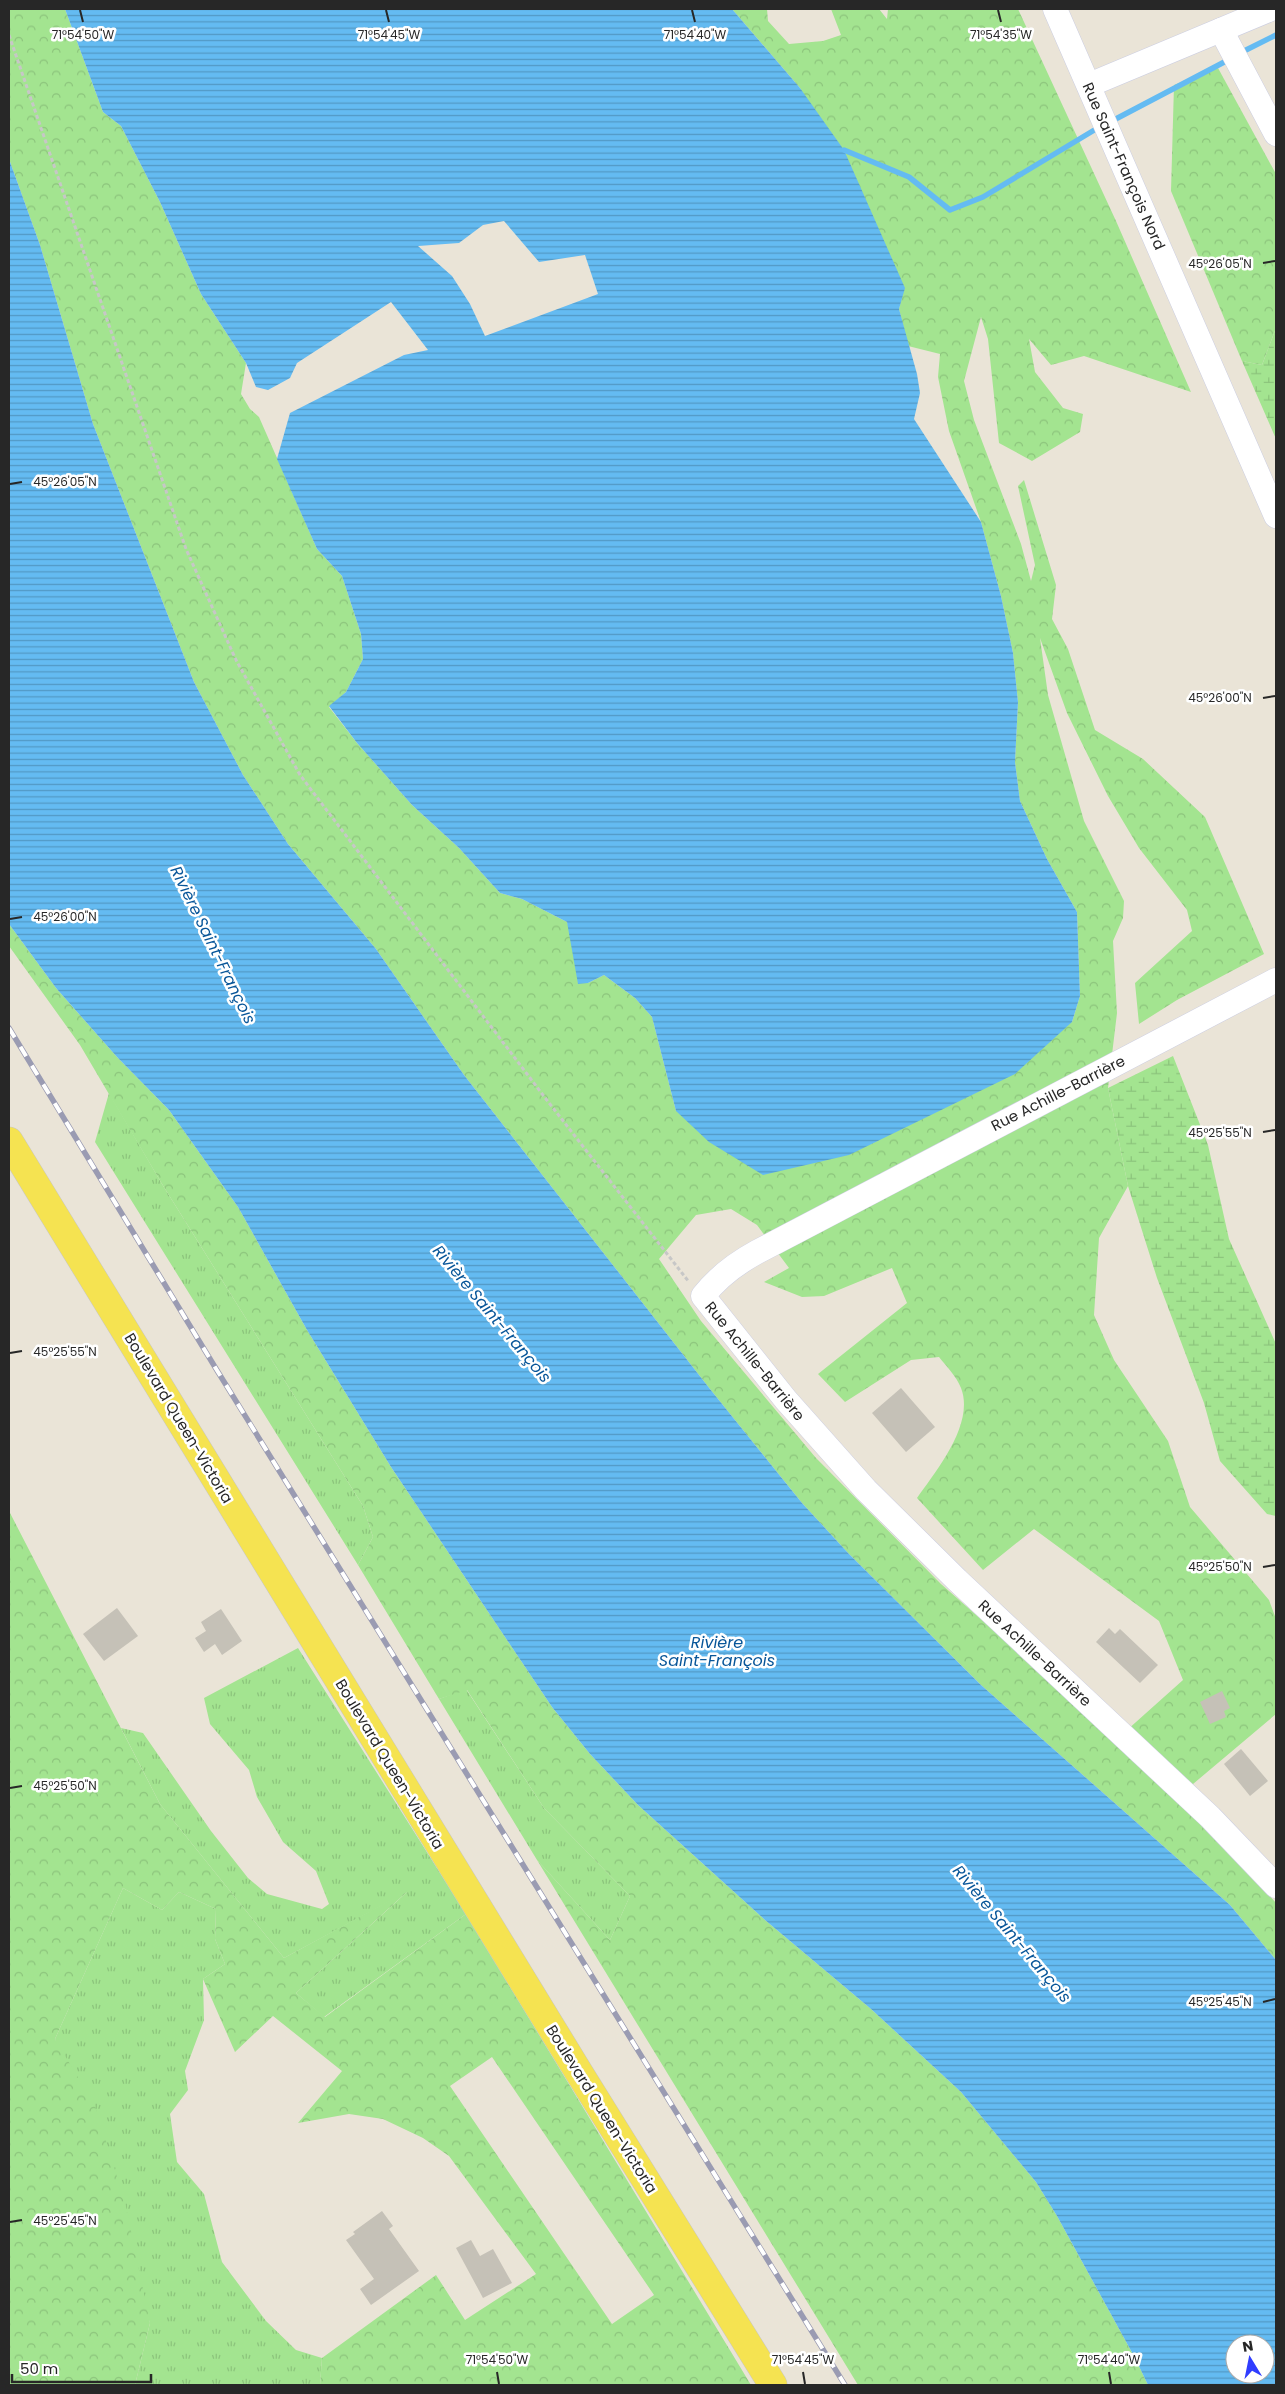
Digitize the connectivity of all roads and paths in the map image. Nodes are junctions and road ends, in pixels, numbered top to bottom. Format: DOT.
graph roads {
  1 [pos="1055,9"];
  2 [pos="1271,9"];
  3 [pos="1221,30"];
  4 [pos="9,35"];
  5 [pos="1089,85"];
  6 [pos="1276,134"];
  7 [pos="1276,516"];
  8 [pos="1276,980"];
  9 [pos="9,1141"];
  10 [pos="703,1296"];
  11 [pos="1276,1886"];
  12 [pos="773,2385"];
  1 -- 5 [label="street, Rue Saint-François Nord"];
  2 -- 3 [label="street"];
  3 -- 5 [label="street"];
  3 -- 6 [label="street"];
  4 -- 10 [label="path"];
  5 -- 7 [label="street, Rue Saint-François Nord"];
  8 -- 10 [label="street, Rue Achille-Barrière"];
  9 -- 12 [label="main road, Boulevard Queen-Victoria"];
  10 -- 11 [label="street, Rue Achille-Barrière"];
}
